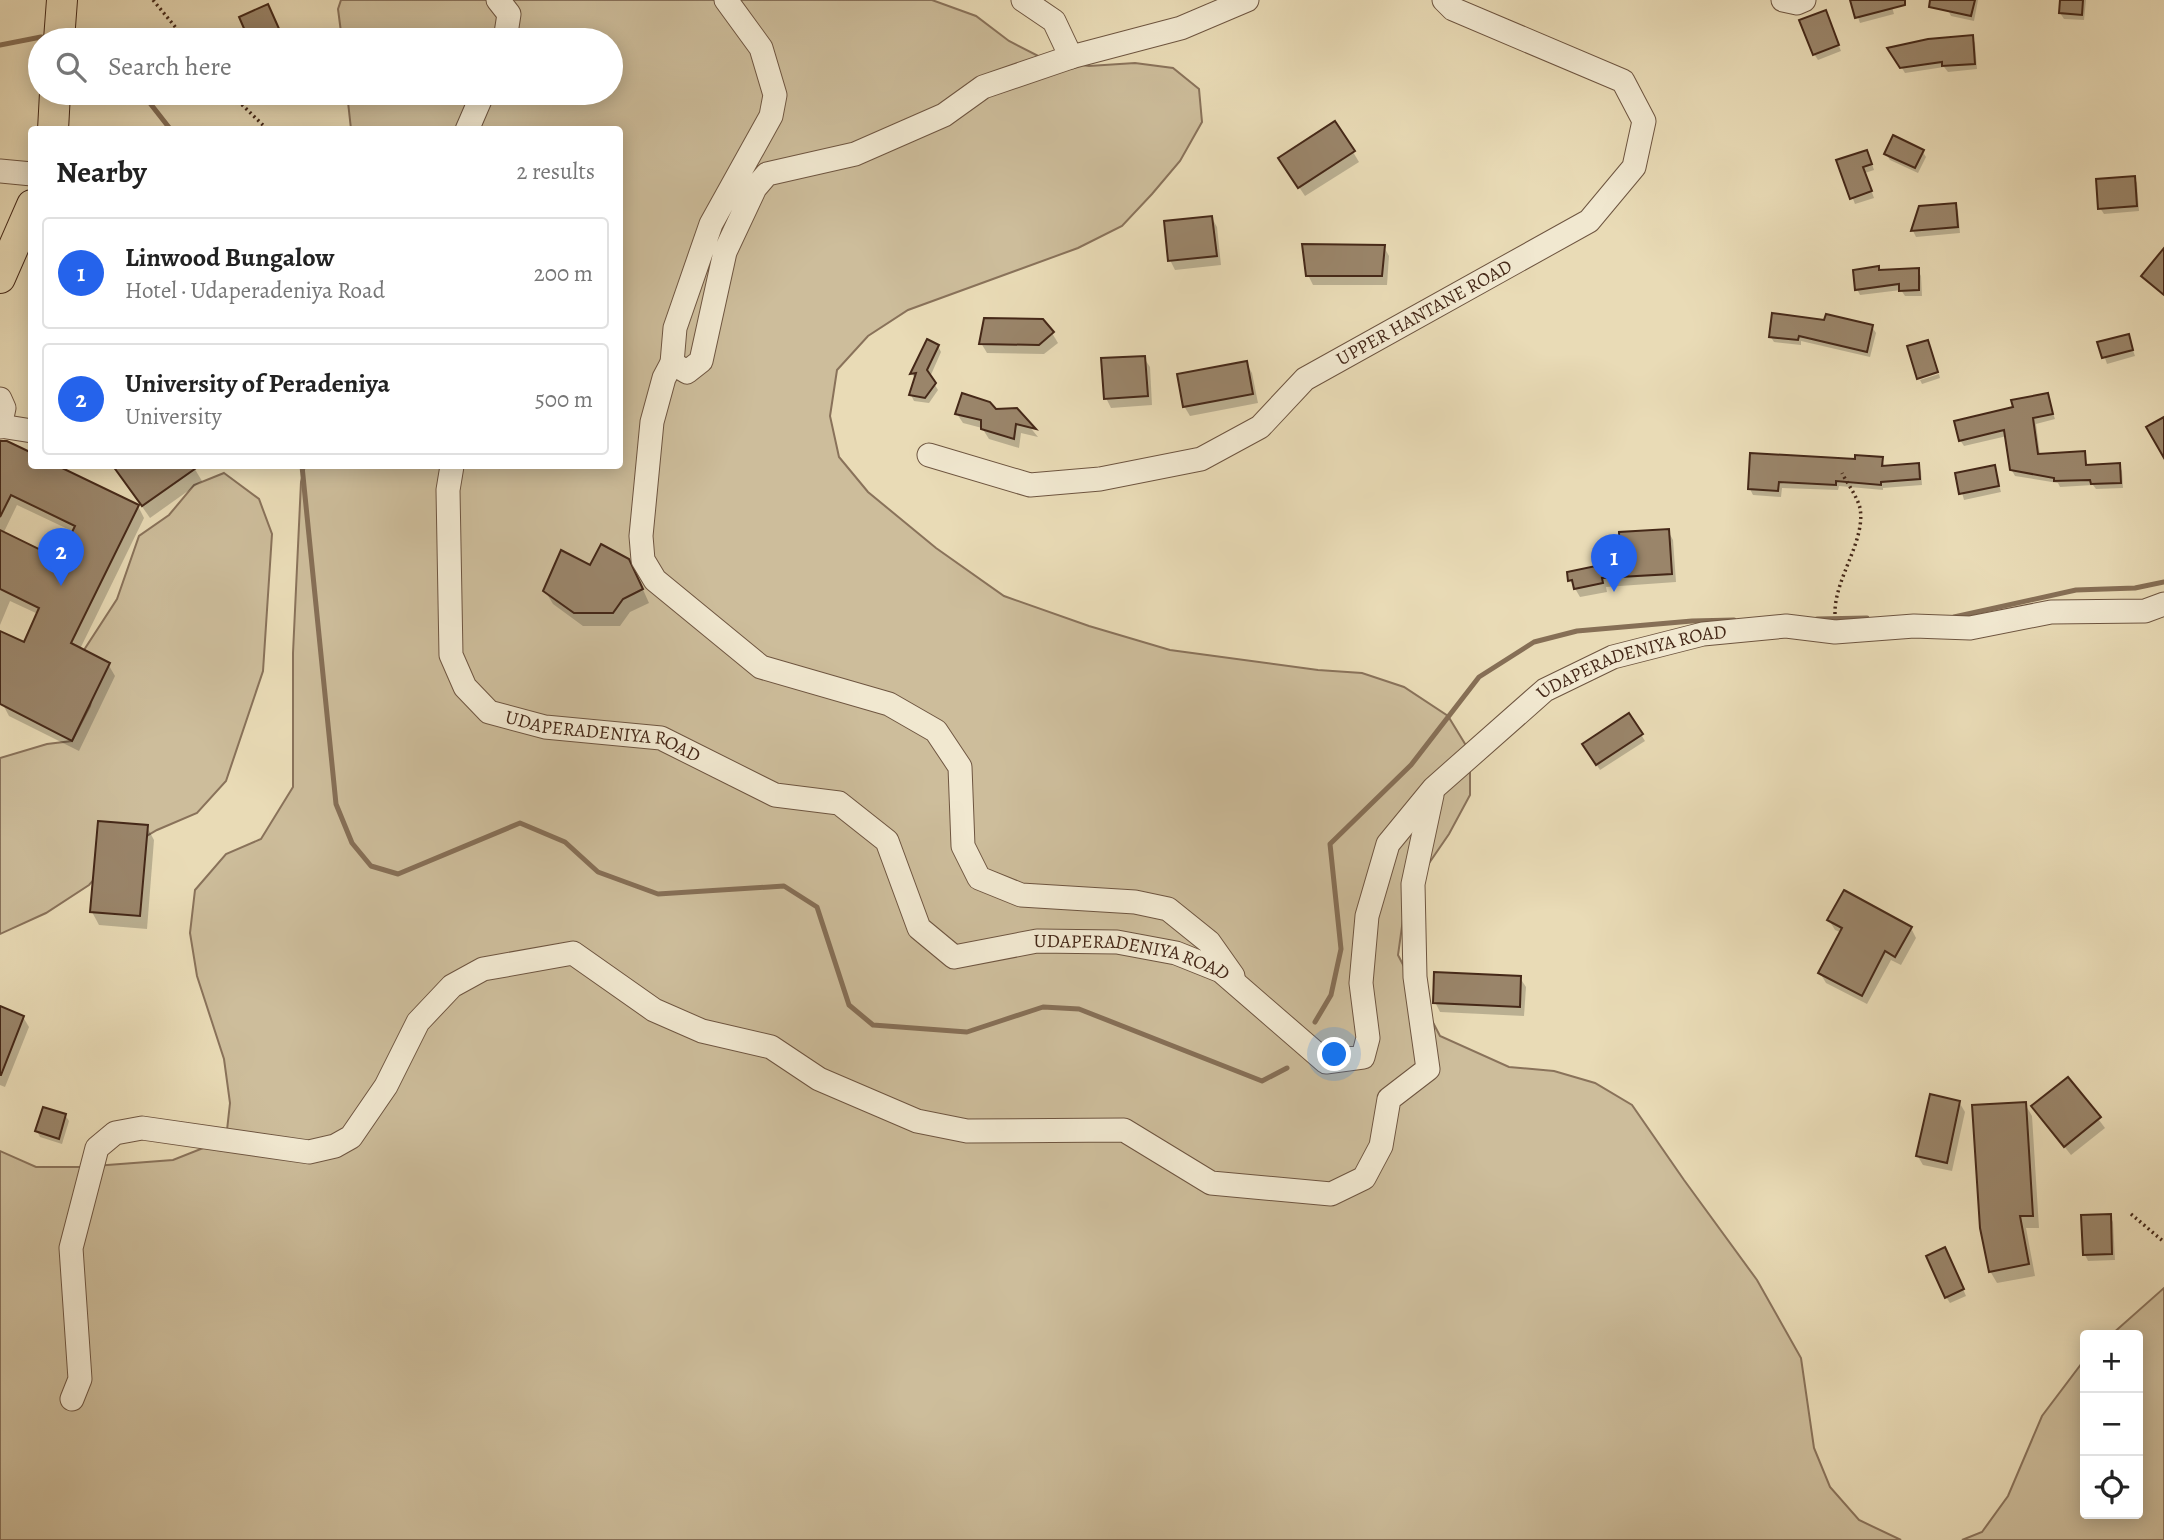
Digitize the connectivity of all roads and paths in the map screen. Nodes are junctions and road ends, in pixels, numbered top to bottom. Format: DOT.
graph roads {
  1 [pos="153,0"];
  2 [pos="498,0"];
  3 [pos="726,0"];
  4 [pos="1023,0"];
  5 [pos="1247,0"];
  6 [pos="1444,0"];
  7 [pos="1783,0"];
  8 [pos="1804,0"];
  9 [pos="62,4"];
  10 [pos="60,28"];
  11 [pos="176,28"];
  12 [pos="507,28"];
  13 [pos="1071,57"];
  14 [pos="54,105"];
  15 [pos="242,105"];
  16 [pos="478,105"];
  17 [pos="52,126"];
  18 [pos="264,126"];
  19 [pos="469,126"];
  20 [pos="0,172"];
  21 [pos="28,174"];
  22 [pos="28,221"];
  23 [pos="0,278"];
  24 [pos="672,363"];
  25 [pos="0,399"];
  26 [pos="0,426"];
  27 [pos="28,430"];
  28 [pos="929,455"];
  29 [pos="452,469"];
  30 [pos="1842,473"];
  31 [pos="1835,603"];
  32 [pos="2164,604"];
  33 [pos="1434,788"];
  34 [pos="1241,989"];
  35 [pos="2131,1214"];
  36 [pos="2164,1242"];
  37 [pos="72,1399"];
  1 -- 11 [label="path"];
  2 -- 12 [label="street"];
  3 -- 24 [label="street"];
  4 -- 13 [label="street"];
  5 -- 13 [label="street"];
  6 -- 28 [label="street, UPPER HANTANE ROAD"];
  7 -- 8 [label="street"];
  9 -- 10 [label="main road"];
  13 -- 24 [label="street"];
  14 -- 17 [label="main road"];
  15 -- 18 [label="path"];
  16 -- 19 [label="street"];
  20 -- 21 [label="street"];
  22 -- 23 [label="main road"];
  24 -- 34 [label="street"];
  25 -- 26 [label="street"];
  26 -- 27 [label="street"];
  29 -- 34 [label="street, UDAPERADENIYA ROAD"];
  30 -- 31 [label="path"];
  32 -- 33 [label="street, UDAPERADENIYA ROAD"];
  33 -- 34 [label="street, UDAPERADENIYA ROAD"];
  33 -- 37 [label="street"];
  35 -- 36 [label="path"];
}
